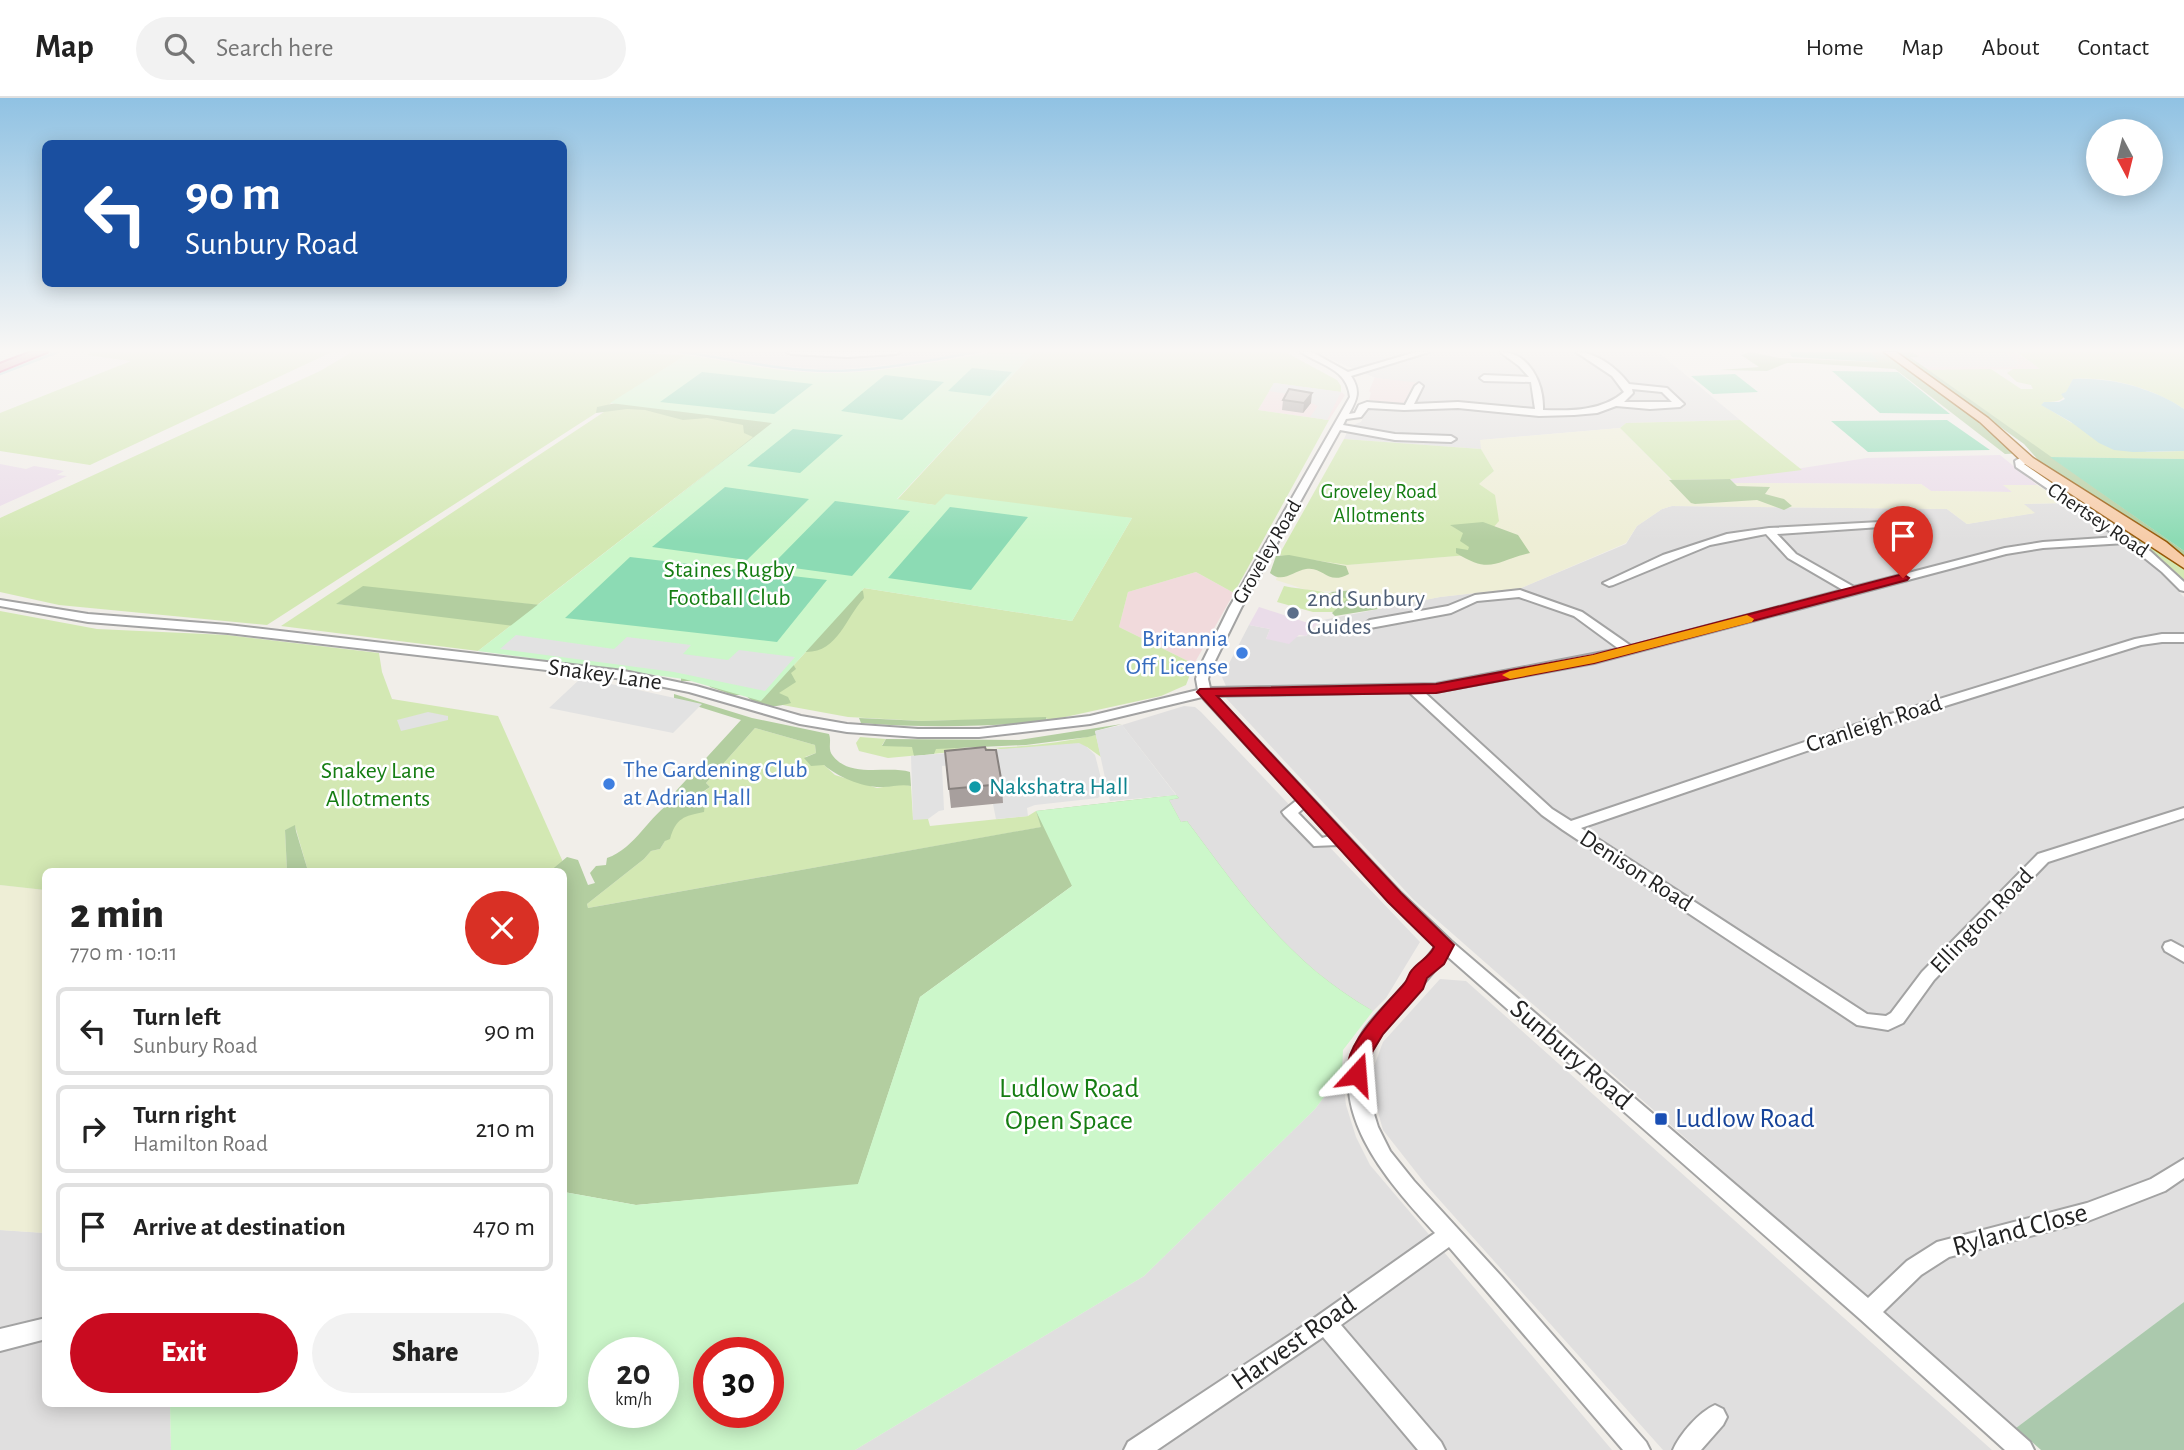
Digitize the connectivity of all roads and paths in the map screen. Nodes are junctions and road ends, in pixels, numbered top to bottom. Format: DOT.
graph roads {
  1 [pos="1345,415"];
  2 [pos="1358,415"];
  3 [pos="1978,415"];
  4 [pos="1341,422"];
  5 [pos="1451,439"];
  6 [pos="2029,461"];
  7 [pos="1896,523"];
  8 [pos="1769,531"];
  9 [pos="2128,540"];
  10 [pos="2184,564"];
  11 [pos="1608,583"];
  12 [pos="2184,588"];
  13 [pos="1853,591"];
  14 [pos="0,603"];
  15 [pos="1370,624"];
  16 [pos="2184,638"];
  17 [pos="1629,650"];
  18 [pos="1415,691"];
  19 [pos="1205,692"];
  20 [pos="2184,813"];
  21 [pos="1569,827"];
  22 [pos="1444,945"];
  23 [pos="1876,1023"];
  24 [pos="2184,1167"];
  25 [pos="1451,1234"];
  26 [pos="1868,1312"];
  27 [pos="1325,1323"];
  28 [pos="42,1329"];
  29 [pos="0,1340"];
  30 [pos="1715,1417"];
  31 [pos="1136,1450"];
  32 [pos="1433,1450"];
  33 [pos="1638,1450"];
  34 [pos="1685,1450"];
  35 [pos="2022,1450"];
  1 -- 4 [label="street, Groveley Road"];
  2 -- 4 [label="street"];
  3 -- 6 [label="main road, Chertsey Road"];
  4 -- 5 [label="street"];
  4 -- 19 [label="street, Groveley Road"];
  6 -- 9 [label="street, Chertsey Road"];
  6 -- 10 [label="main road, Chertsey Road"];
  7 -- 8 [label="street"];
  8 -- 11 [label="street"];
  8 -- 13 [label="street"];
  9 -- 12 [label="street, Chertsey Road"];
  9 -- 13 [label="street, Snakey Lane"];
  13 -- 17 [label="street, Snakey Lane"];
  14 -- 19 [label="street, Snakey Lane"];
  15 -- 17 [label="street"];
  16 -- 21 [label="street, Cranleigh Road"];
  17 -- 18 [label="street, Snakey Lane"];
  18 -- 19 [label="street, Snakey Lane"];
  18 -- 21 [label="street, Denison Road"];
  19 -- 22 [label="street, Sunbury Road"];
  20 -- 23 [label="street, Ellington Road"];
  21 -- 23 [label="street, Denison Road"];
  22 -- 25 [label="street"];
  22 -- 26 [label="street, Sunbury Road"];
  24 -- 26 [label="street, Ryland Close"];
  25 -- 27 [label="street, Harvest Road"];
  25 -- 33 [label="street"];
  26 -- 35 [label="street, Sunbury Road"];
  27 -- 31 [label="street, Harvest Road"];
  27 -- 32 [label="street"];
  28 -- 29 [label="street"];
  30 -- 34 [label="street"];
}
